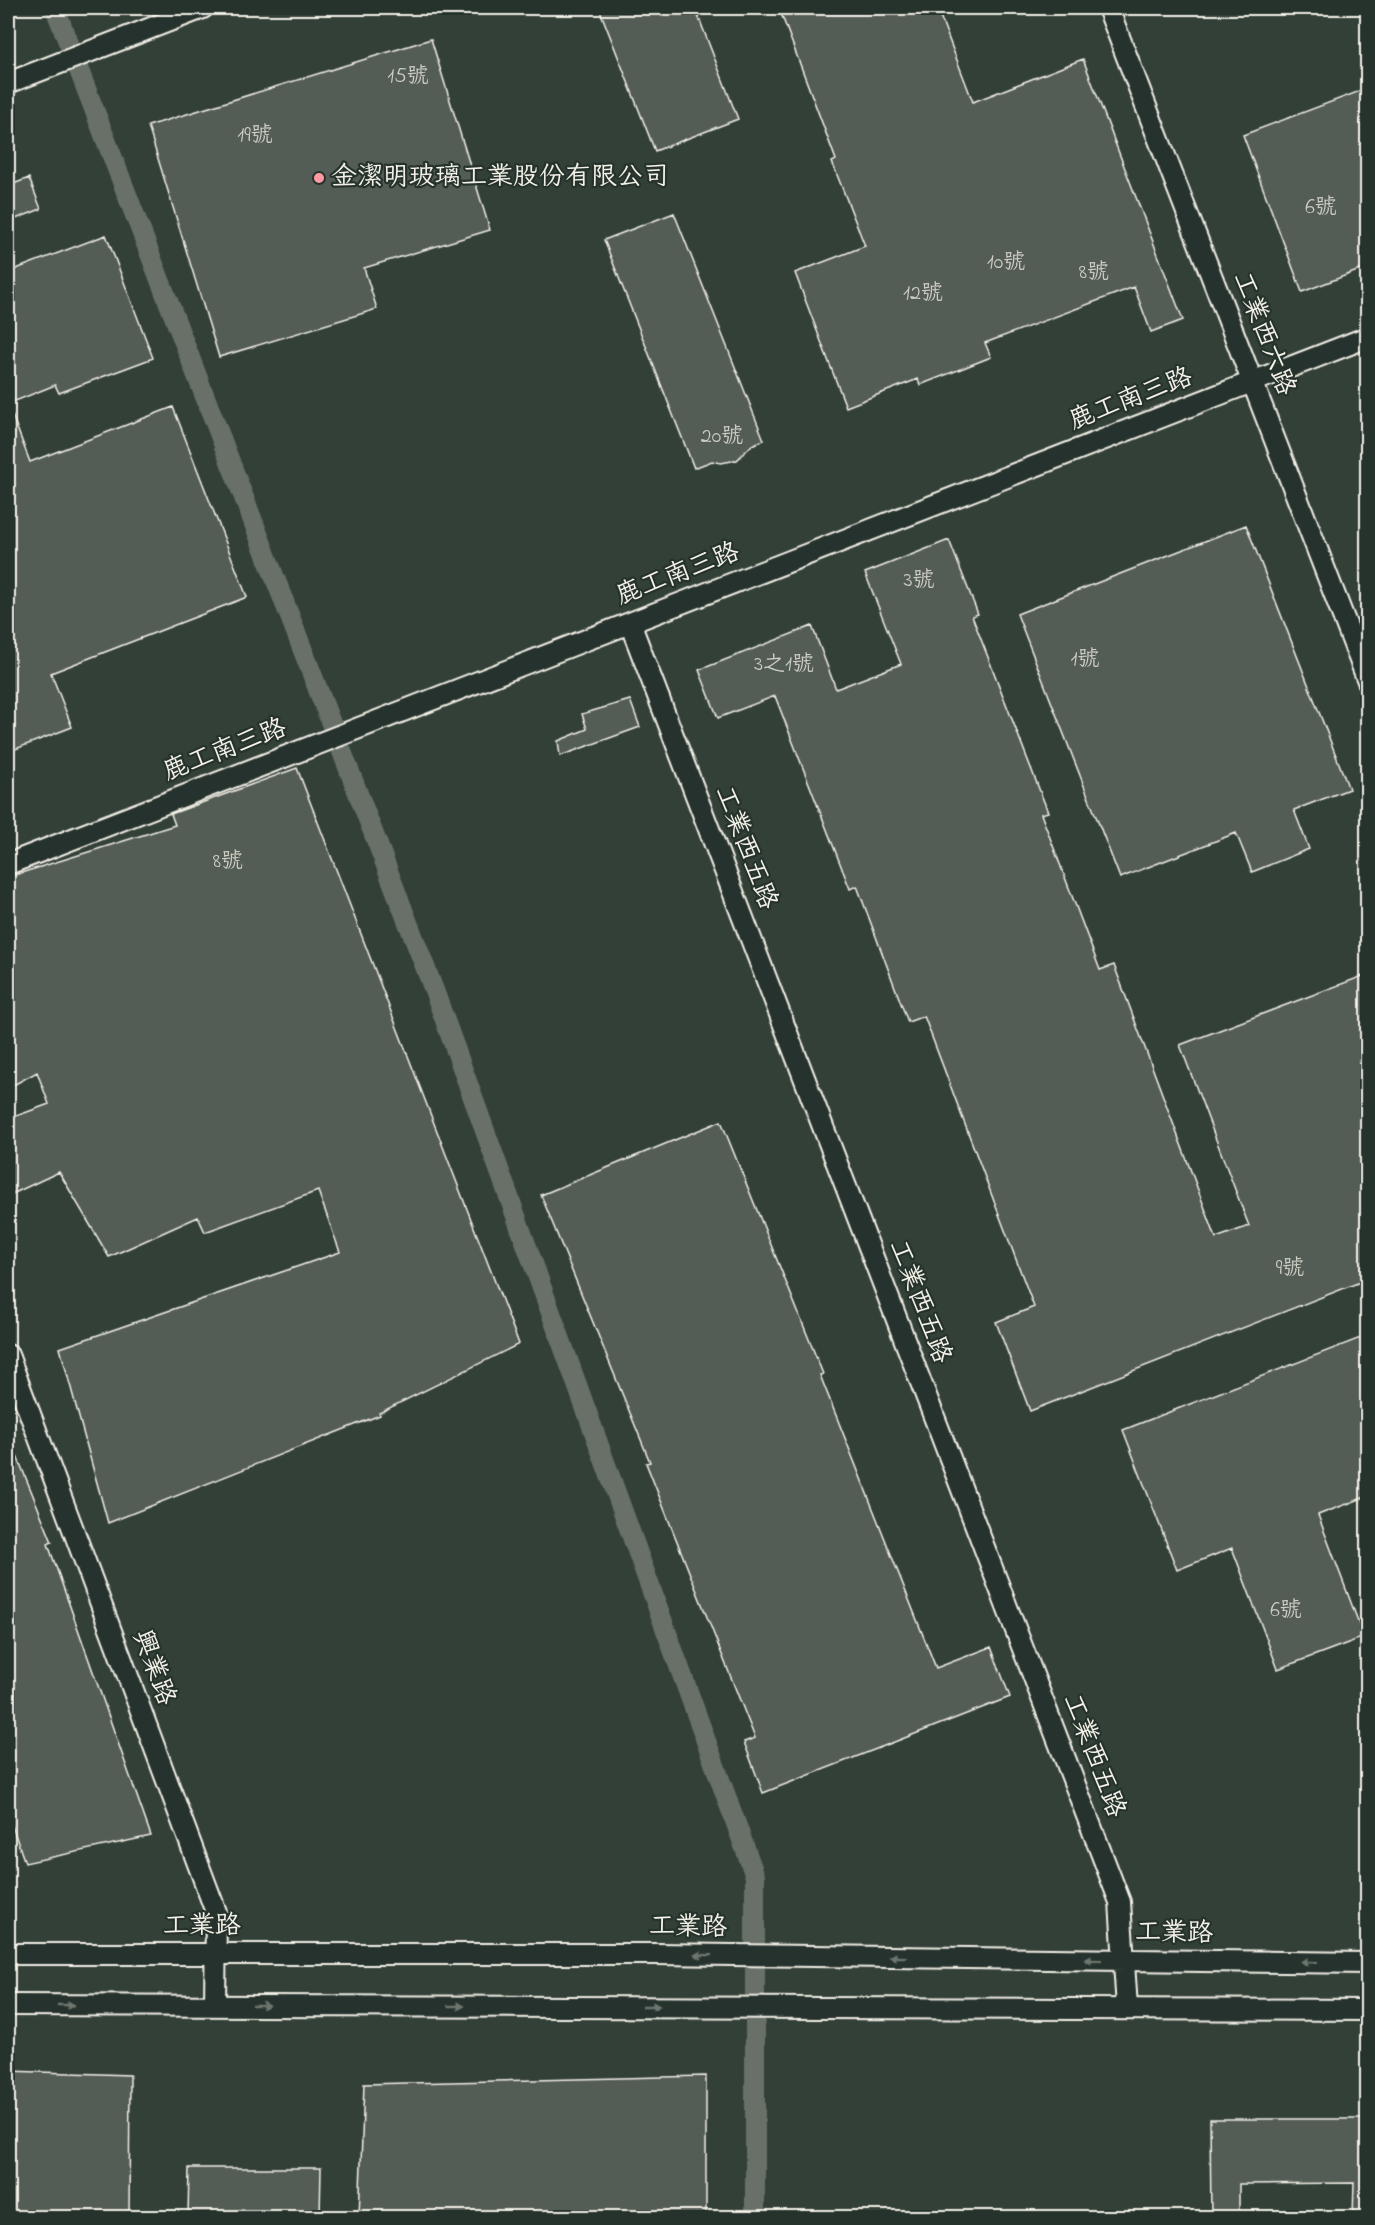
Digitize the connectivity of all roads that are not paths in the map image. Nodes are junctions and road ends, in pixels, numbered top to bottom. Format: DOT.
graph roads {
  1 [pos="203,8"];
  2 [pos="1108,8"];
  3 [pos="8,83"];
  4 [pos="1368,337"];
  5 [pos="1252,381"];
  6 [pos="630,623"];
  7 [pos="1368,681"];
  8 [pos="8,864"];
  9 [pos="8,1355"];
  10 [pos="8,1954"];
  11 [pos="215,1955"];
  12 [pos="1124,1960"];
  13 [pos="1368,1963"];
  14 [pos="8,2005"];
  15 [pos="215,2005"];
  16 [pos="1127,2008"];
  17 [pos="1368,2010"];
  1 -- 3 [label="street"];
  2 -- 5 [label="street, 工業西六路"];
  4 -- 5 [label="street, 鹿工南三路"];
  5 -- 6 [label="street, 鹿工南三路"];
  5 -- 7 [label="street, 工業西六路"];
  6 -- 8 [label="street, 鹿工南三路"];
  6 -- 12 [label="street, 工業西五路"];
  9 -- 11 [label="street, 興業路"];
  10 -- 11 [label="street, 工業路"];
  12 -- 11 [label="street, 工業路, one-way"];
  11 -- 15 [label="street, 興業路"];
  13 -- 12 [label="street, 工業路, one-way"];
  12 -- 16 [label="street, 工業西五路"];
  14 -- 15 [label="street, one-way"];
  15 -- 16 [label="street, one-way"];
  16 -- 17 [label="street"];
}
